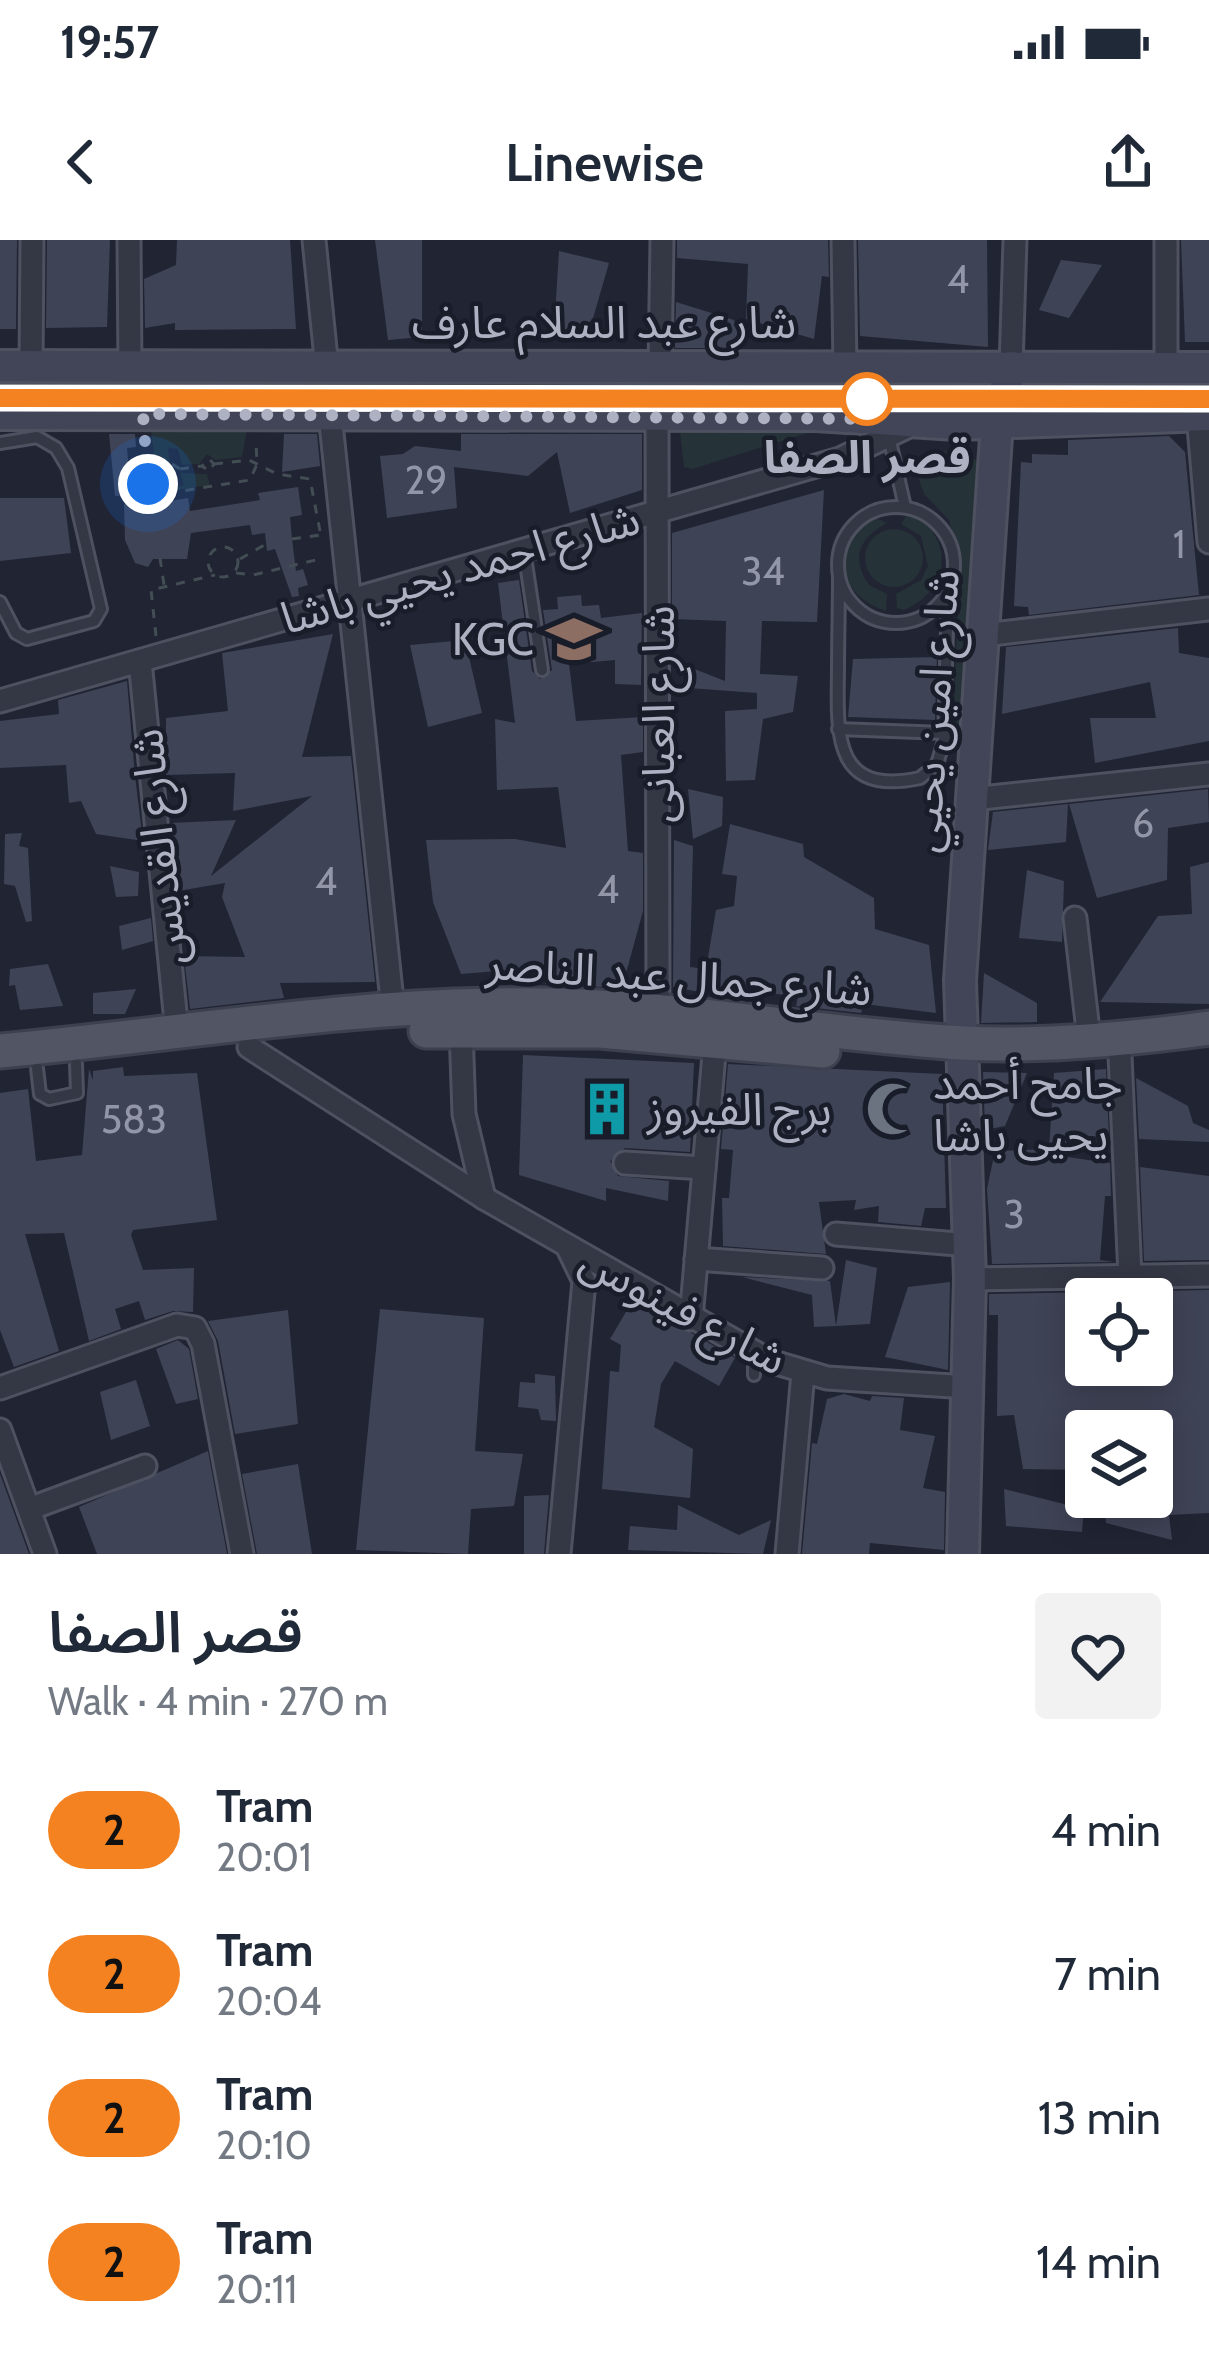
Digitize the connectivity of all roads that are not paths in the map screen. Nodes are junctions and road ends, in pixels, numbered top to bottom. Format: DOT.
graph roads {
  1 [pos="32,240"];
  2 [pos="129,240"];
  3 [pos="314,240"];
  4 [pos="662,240"];
  5 [pos="842,240"];
  6 [pos="1015,240"];
  7 [pos="1166,240"];
  8 [pos="15,366"];
  9 [pos="845,367"];
  10 [pos="1011,367"];
  11 [pos="130,368"];
  12 [pos="326,368"];
  13 [pos="661,368"];
  14 [pos="1166,368"];
  15 [pos="1209,368"];
  16 [pos="330,414"];
  17 [pos="657,415"];
  18 [pos="1204,415"];
  19 [pos="997,422"];
  20 [pos="6,427"];
  21 [pos="902,430"];
  22 [pos="905,507"];
  23 [pos="657,511"];
  24 [pos="1209,542"];
  25 [pos="524,550"];
  26 [pos="839,576"];
  27 [pos="948,592"];
  28 [pos="351,600"];
  29 [pos="0,602"];
  30 [pos="1209,609"];
  31 [pos="982,634"];
  32 [pos="150,658"];
  33 [pos="542,670"];
  34 [pos="0,701"];
  35 [pos="838,729"];
  36 [pos="945,733"];
  37 [pos="1209,774"];
  38 [pos="973,799"];
  39 [pos="1075,918"];
  40 [pos="393,1010"];
  41 [pos="658,1013"];
  42 [pos="1209,1028"];
  43 [pos="460,1029"];
  44 [pos="177,1032"];
  45 [pos="1089,1040"];
  46 [pos="715,1043"];
  47 [pos="1209,1046"];
  48 [pos="249,1047"];
  49 [pos="0,1051"];
  50 [pos="963,1052"];
  51 [pos="1120,1056"];
  52 [pos="0,1072"];
  53 [pos="625,1163"];
  54 [pos="704,1168"];
  55 [pos="484,1198"];
  56 [pos="836,1234"];
  57 [pos="970,1245"];
  58 [pos="567,1246"];
  59 [pos="696,1258"];
  60 [pos="822,1268"];
  61 [pos="1209,1275"];
  62 [pos="1130,1276"];
  63 [pos="970,1279"];
  64 [pos="691,1319"];
  65 [pos="803,1373"];
  66 [pos="0,1388"];
  67 [pos="968,1388"];
  68 [pos="0,1430"];
  69 [pos="145,1466"];
  70 [pos="29,1509"];
  71 [pos="45,1554"];
  72 [pos="242,1554"];
  73 [pos="560,1554"];
  74 [pos="787,1554"];
  75 [pos="963,1554"];
  1 -- 8 [label="street"];
  2 -- 11 [label="street"];
  3 -- 12 [label="street"];
  4 -- 13 [label="street"];
  5 -- 9 [label="street"];
  6 -- 10 [label="street"];
  7 -- 14 [label="street"];
  8 -- 11 [label="street, شارع عبد السلام عارف"];
  9 -- 10 [label="street, شارع عبد السلام عارف"];
  9 -- 13 [label="street, شارع عبد السلام عارف"];
  10 -- 14 [label="street, شارع عبد السلام عارف"];
  10 -- 19 [label="street, شارع امين يحيي"];
  11 -- 12 [label="street, شارع عبد السلام عارف"];
  12 -- 13 [label="street, شارع عبد السلام عارف"];
  14 -- 15 [label="street, شارع عبد السلام عارف"];
  16 -- 17 [label="street, شارع عبد السلام عارف"];
  16 -- 20 [label="street, شارع عبد السلام عارف"];
  16 -- 28 [label="street"];
  17 -- 21 [label="street, شارع عبد السلام عارف"];
  17 -- 23 [label="street, شارع العبانى"];
  18 -- 19 [label="street, شارع عبد السلام عارف"];
  18 -- 24 [label="street"];
  19 -- 21 [label="street, شارع عبد السلام عارف"];
  19 -- 31 [label="street, شارع امين يحيي"];
  20 -- 29 [label="lane"];
  21 -- 22 [label="lane"];
  21 -- 23 [label="street, شارع احمد يحيي باشا"];
  22 -- 26 [label="lane"];
  22 -- 27 [label="lane"];
  23 -- 25 [label="street, شارع احمد يحيي باشا"];
  23 -- 41 [label="street, شارع العبانى"];
  25 -- 28 [label="street, شارع احمد يحيي باشا"];
  25 -- 33 [label="lane"];
  26 -- 27 [label="lane"];
  26 -- 35 [label="lane"];
  27 -- 36 [label="lane"];
  28 -- 32 [label="street, شارع احمد يحيي باشا"];
  28 -- 40 [label="street"];
  30 -- 31 [label="street"];
  31 -- 38 [label="street, شارع امين يحيي"];
  32 -- 34 [label="street, شارع احمد يحيي باشا"];
  32 -- 44 [label="street, شارع القديس"];
  35 -- 36 [label="lane"];
  35 -- 36 [label="lane"];
  37 -- 38 [label="street"];
  38 -- 50 [label="street, شارع امين يحيي"];
  39 -- 45 [label="street"];
  40 -- 41 [label="main road, شارع جمال عبد الناصر"];
  40 -- 44 [label="main road, شارع جمال عبد الناصر"];
  41 -- 50 [label="main road, شارع جمال عبد الناصر"];
  42 -- 45 [label="main road, شارع جمال عبد الناصر"];
  43 -- 46 [label="main road, شارع جمال عبد الناصر"];
  43 -- 48 [label="main road, شارع جمال عبد الناصر"];
  43 -- 55 [label="street"];
  44 -- 49 [label="main road, شارع جمال عبد الناصر"];
  45 -- 50 [label="main road, شارع جمال عبد الناصر"];
  46 -- 50 [label="main road, شارع جمال عبد الناصر"];
  46 -- 54 [label="street"];
  47 -- 51 [label="main road, شارع جمال عبد الناصر"];
  48 -- 52 [label="main road, شارع جمال عبد الناصر"];
  48 -- 55 [label="street, شارع فينوس"];
  50 -- 51 [label="main road, شارع جمال عبد الناصر"];
  50 -- 57 [label="street, شارع امين يحيي"];
  51 -- 62 [label="street"];
  53 -- 54 [label="street"];
  54 -- 59 [label="street"];
  55 -- 58 [label="street, شارع فينوس"];
  56 -- 57 [label="street"];
  57 -- 63 [label="street, شارع امين يحيي"];
  58 -- 64 [label="street, شارع فينوس"];
  58 -- 73 [label="street"];
  59 -- 60 [label="street"];
  59 -- 64 [label="street"];
  61 -- 62 [label="street"];
  62 -- 63 [label="street"];
  63 -- 67 [label="street, شارع امين يحيي"];
  64 -- 65 [label="street, شارع فينوس"];
  65 -- 67 [label="street, شارع فينوس"];
  65 -- 74 [label="street"];
  66 -- 72 [label="street"];
  67 -- 75 [label="street, شارع امين يحيي"];
  68 -- 70 [label="street"];
  69 -- 70 [label="street"];
  70 -- 71 [label="street"];
}
